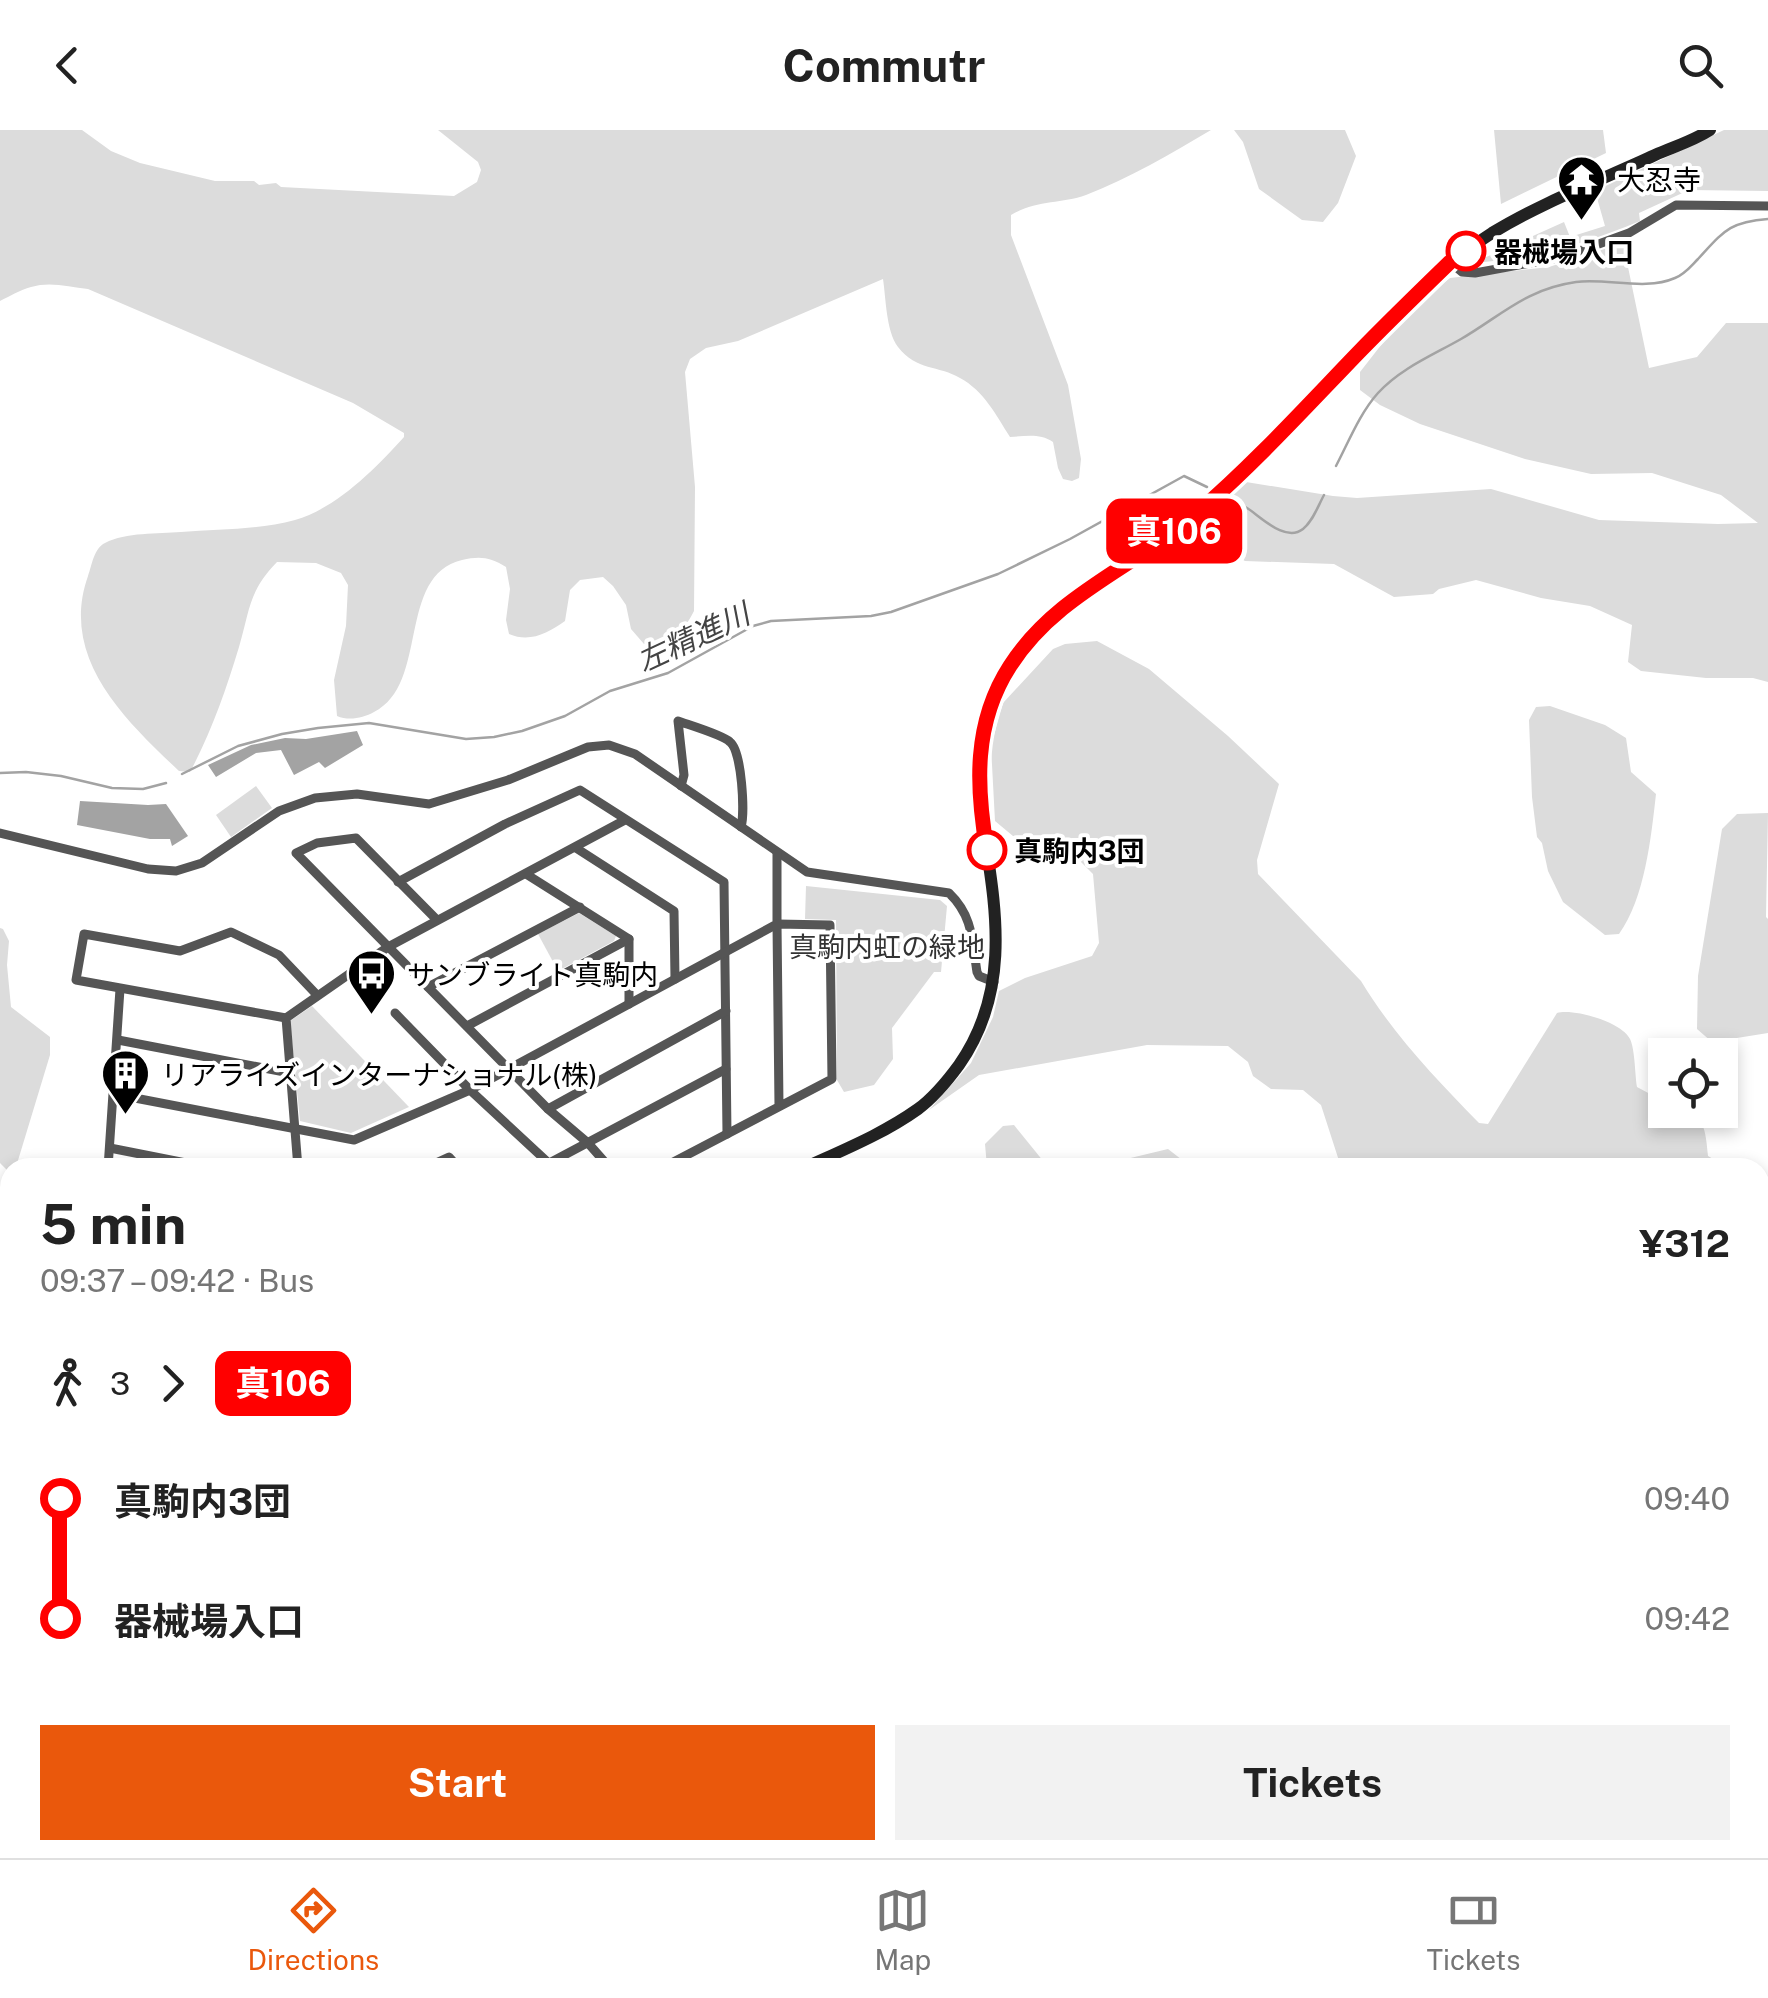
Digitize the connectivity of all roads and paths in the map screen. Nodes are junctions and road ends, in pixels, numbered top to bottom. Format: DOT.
graph roads {
  1 [pos="1710,130"];
  2 [pos="1768,206"];
  3 [pos="1450,262"];
  4 [pos="681,786"];
  5 [pos="625,820"];
  6 [pos="742,828"];
  7 [pos="0,833"];
  8 [pos="576,848"];
  9 [pos="777,853"];
  10 [pos="526,874"];
  11 [pos="398,882"];
  12 [pos="580,907"];
  13 [pos="437,920"];
  14 [pos="778,924"];
  15 [pos="628,940"];
  16 [pos="388,947"];
  17 [pos="726,954"];
  18 [pos="676,978"];
  19 [pos="994,982"];
  20 [pos="428,986"];
  21 [pos="120,989"];
  22 [pos="317,995"];
  23 [pos="629,1004"];
  24 [pos="726,1011"];
  25 [pos="395,1013"];
  26 [pos="286,1018"];
  27 [pos="466,1026"];
  28 [pos="118,1040"];
  29 [pos="509,1068"];
  30 [pos="726,1069"];
  31 [pos="290,1073"];
  32 [pos="470,1090"];
  33 [pos="114,1094"];
  34 [pos="779,1106"];
  35 [pos="548,1110"];
  36 [pos="295,1129"];
  37 [pos="727,1134"];
  38 [pos="588,1143"];
  39 [pos="110,1148"];
  40 [pos="109,1158"];
  41 [pos="160,1158"];
  42 [pos="297,1158"];
  43 [pos="539,1158"];
  44 [pos="561,1158"];
  45 [pos="601,1158"];
  46 [pos="681,1158"];
  47 [pos="826,1158"];
  1 -- 3 [label="main road"];
  2 -- 3 [label="street"];
  3 -- 19 [label="main road"];
  4 -- 6 [label="street"];
  4 -- 6 [label="street"];
  4 -- 7 [label="street"];
  5 -- 8 [label="street"];
  5 -- 11 [label="street"];
  5 -- 17 [label="street"];
  6 -- 9 [label="street"];
  8 -- 10 [label="street"];
  8 -- 18 [label="street"];
  9 -- 14 [label="street"];
  9 -- 19 [label="street"];
  10 -- 12 [label="street"];
  10 -- 13 [label="street"];
  11 -- 13 [label="street"];
  11 -- 16 [label="street"];
  12 -- 15 [label="street"];
  12 -- 20 [label="street"];
  13 -- 16 [label="street"];
  14 -- 17 [label="street"];
  14 -- 34 [label="street"];
  14 -- 34 [label="street"];
  15 -- 23 [label="street"];
  15 -- 27 [label="street"];
  16 -- 20 [label="street"];
  16 -- 22 [label="street"];
  17 -- 18 [label="street"];
  17 -- 24 [label="street"];
  18 -- 23 [label="street"];
  19 -- 47 [label="main road"];
  20 -- 27 [label="street"];
  21 -- 22 [label="street"];
  21 -- 26 [label="street"];
  21 -- 28 [label="street"];
  22 -- 26 [label="street"];
  23 -- 29 [label="street"];
  24 -- 30 [label="street"];
  24 -- 35 [label="street"];
  25 -- 32 [label="street"];
  26 -- 31 [label="street"];
  27 -- 29 [label="street"];
  28 -- 31 [label="street"];
  28 -- 33 [label="street"];
  29 -- 32 [label="street"];
  29 -- 35 [label="street"];
  30 -- 37 [label="street"];
  30 -- 38 [label="street"];
  31 -- 36 [label="street"];
  32 -- 36 [label="street"];
  32 -- 43 [label="street"];
  33 -- 36 [label="street"];
  33 -- 39 [label="street"];
  34 -- 37 [label="street"];
  35 -- 38 [label="street"];
  36 -- 42 [label="street"];
  37 -- 46 [label="street"];
  38 -- 44 [label="street"];
  38 -- 45 [label="street"];
  39 -- 40 [label="street"];
  39 -- 41 [label="street"];
}
